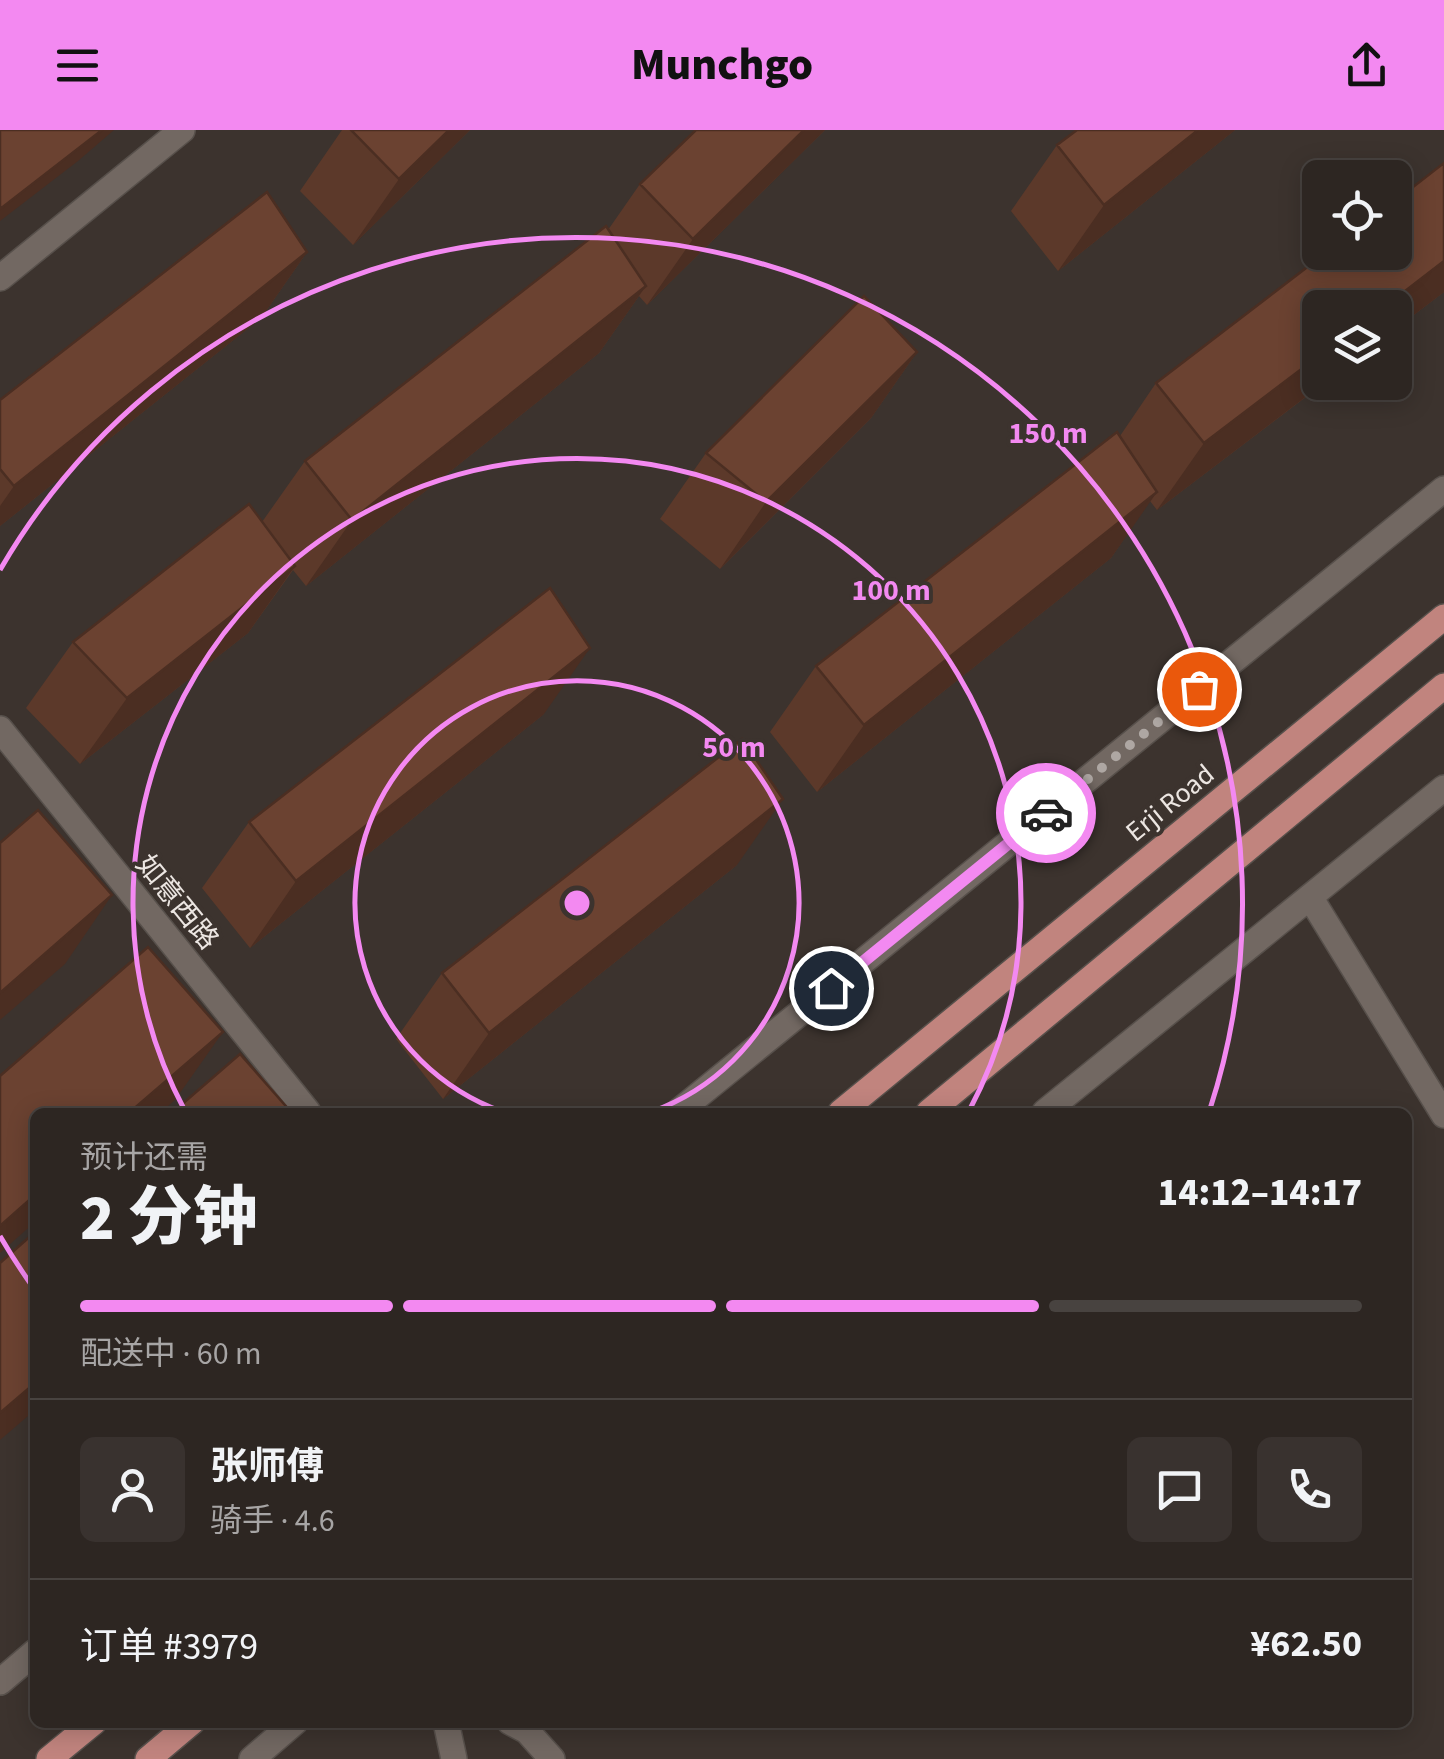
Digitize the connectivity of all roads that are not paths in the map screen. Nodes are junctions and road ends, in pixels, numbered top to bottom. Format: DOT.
graph roads {
  1 [pos="182,130"];
  2 [pos="0,278"];
  3 [pos="1444,490"];
  4 [pos="1444,616"];
  5 [pos="1444,686"];
  6 [pos="0,729"];
  7 [pos="1444,788"];
  8 [pos="1310,898"];
  9 [pos="305,1108"];
  10 [pos="683,1108"];
  11 [pos="846,1108"];
  12 [pos="934,1108"];
  13 [pos="1050,1108"];
  14 [pos="1444,1115"];
  15 [pos="30,1656"];
  16 [pos="0,1682"];
  17 [pos="87,1728"];
  18 [pos="185,1728"];
  19 [pos="289,1728"];
  20 [pos="447,1728"];
  21 [pos="521,1728"];
  22 [pos="49,1759"];
  23 [pos="148,1759"];
  24 [pos="252,1759"];
  25 [pos="454,1759"];
  26 [pos="552,1759"];
  1 -- 2 [label="street"];
  3 -- 10 [label="street"];
  4 -- 11 [label="main road, Erji Road"];
  5 -- 12 [label="main road"];
  6 -- 9 [label="street, 如意西路"];
  7 -- 8 [label="street"];
  8 -- 13 [label="street"];
  8 -- 14 [label="street"];
  15 -- 16 [label="street"];
  17 -- 22 [label="main road"];
  18 -- 23 [label="main road"];
  19 -- 24 [label="street"];
  20 -- 25 [label="street"];
  21 -- 26 [label="street"];
}
